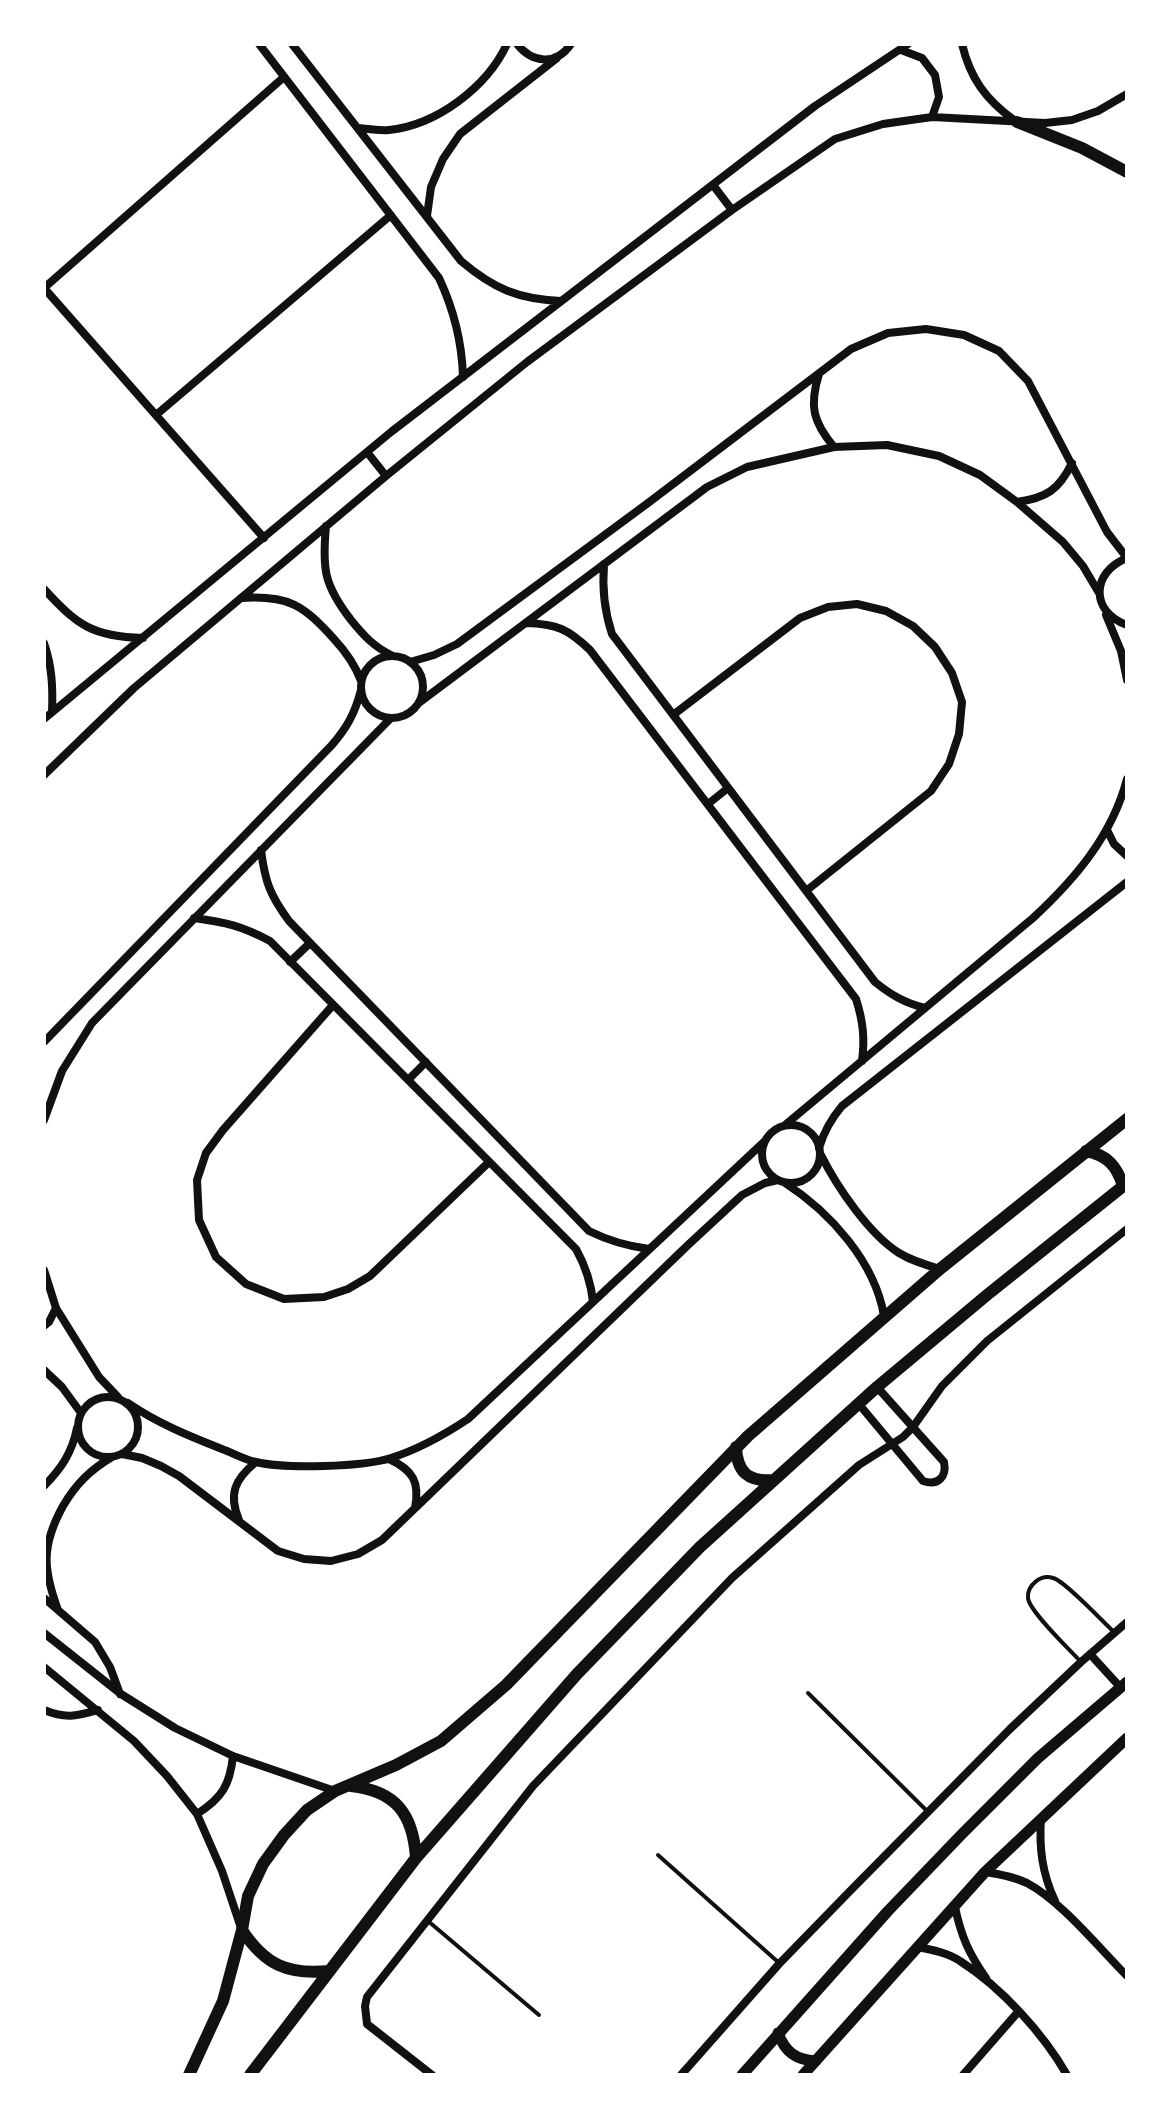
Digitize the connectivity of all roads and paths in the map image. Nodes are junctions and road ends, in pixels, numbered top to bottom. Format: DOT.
graph roads {
  1 [pos="259,44"];
  2 [pos="292,44"];
  3 [pos="507,44"];
  4 [pos="517,44"];
  5 [pos="578,44"];
  6 [pos="962,44"];
  7 [pos="905,47"];
  8 [pos="565,51"];
  9 [pos="284,77"];
  10 [pos="1127,94"];
  11 [pos="932,117"];
  12 [pos="1017,122"];
  13 [pos="358,128"];
  14 [pos="1127,172"];
  15 [pos="713,185"];
  16 [pos="732,210"];
  17 [pos="391,215"];
  18 [pos="427,216"];
  19 [pos="44,288"];
  20 [pos="562,301"];
  21 [pos="819,374"];
  22 [pos="463,377"];
  23 [pos="156,415"];
  24 [pos="834,447"];
  25 [pos="367,452"];
  26 [pos="1072,463"];
  27 [pos="386,476"];
  28 [pos="1017,502"];
  29 [pos="326,526"];
  30 [pos="264,538"];
  31 [pos="1127,558"];
  32 [pos="604,564"];
  33 [pos="44,589"];
  34 [pos="1099,593"];
  35 [pos="240,598"];
  36 [pos="1105,610"];
  37 [pos="525,623"];
  38 [pos="1127,625"];
  39 [pos="144,638"];
  40 [pos="44,643"];
  41 [pos="394,656"];
  42 [pos="410,662"];
  43 [pos="1127,680"];
  44 [pos="361,686"];
  45 [pos="420,702"];
  46 [pos="52,712"];
  47 [pos="673,715"];
  48 [pos="44,719"];
  49 [pos="390,719"];
  50 [pos="44,775"];
  51 [pos="1127,779"];
  52 [pos="728,788"];
  53 [pos="708,804"];
  54 [pos="1107,830"];
  55 [pos="261,850"];
  56 [pos="1127,856"];
  57 [pos="1127,882"];
  58 [pos="806,891"];
  59 [pos="194,918"];
  60 [pos="310,943"];
  61 [pos="290,962"];
  62 [pos="333,1005"];
  63 [pos="925,1008"];
  64 [pos="44,1042"];
  65 [pos="862,1061"];
  66 [pos="426,1062"];
  67 [pos="408,1080"];
  68 [pos="1127,1119"];
  69 [pos="44,1120"];
  70 [pos="785,1125"];
  71 [pos="765,1141"];
  72 [pos="820,1151"];
  73 [pos="1086,1151"];
  74 [pos="489,1162"];
  75 [pos="781,1181"];
  76 [pos="1125,1184"];
  77 [pos="1127,1229"];
  78 [pos="649,1249"];
  79 [pos="940,1269"];
  80 [pos="44,1270"];
  81 [pos="593,1302"];
  82 [pos="56,1308"];
  83 [pos="884,1316"];
  84 [pos="44,1326"];
  85 [pos="44,1370"];
  86 [pos="877,1387"];
  87 [pos="118,1398"];
  88 [pos="128,1403"];
  89 [pos="858,1403"];
  90 [pos="81,1413"];
  91 [pos="78,1424"];
  92 [pos="913,1427"];
  93 [pos="892,1444"];
  94 [pos="736,1447"];
  95 [pos="122,1454"];
  96 [pos="112,1457"];
  97 [pos="388,1459"];
  98 [pos="256,1462"];
  99 [pos="773,1480"];
  100 [pos="44,1486"];
  101 [pos="415,1509"];
  102 [pos="240,1522"];
  103 [pos="44,1598"];
  104 [pos="58,1610"];
  105 [pos="1127,1622"];
  106 [pos="1114,1632"];
  107 [pos="44,1633"];
  108 [pos="1090,1654"];
  109 [pos="1081,1662"];
  110 [pos="44,1667"];
  111 [pos="1124,1685"];
  112 [pos="808,1693"];
  113 [pos="121,1694"];
  114 [pos="44,1710"];
  115 [pos="98,1710"];
  116 [pos="1127,1738"];
  117 [pos="233,1756"];
  118 [pos="348,1785"];
  119 [pos="335,1791"];
  120 [pos="928,1812"];
  121 [pos="197,1814"];
  122 [pos="1041,1818"];
  123 [pos="658,1855"];
  124 [pos="416,1858"];
  125 [pos="985,1872"];
  126 [pos="1057,1905"];
  127 [pos="955,1907"];
  128 [pos="427,1920"];
  129 [pos="242,1930"];
  130 [pos="918,1947"];
  131 [pos="779,1964"];
  132 [pos="329,1971"];
  133 [pos="1127,1976"];
  134 [pos="991,1985"];
  135 [pos="1018,2012"];
  136 [pos="539,2015"];
  137 [pos="778,2033"];
  138 [pos="816,2061"];
  139 [pos="252,2074"];
  140 [pos="189,2075"];
  141 [pos="432,2075"];
  142 [pos="681,2075"];
  143 [pos="742,2075"];
  144 [pos="803,2075"];
  145 [pos="963,2075"];
  146 [pos="1067,2075"];
  1 -- 9 [label="street"];
  2 -- 13 [label="street"];
  3 -- 13 [label="street"];
  4 -- 8 [label="street"];
  5 -- 8 [label="street"];
  6 -- 12 [label="street"];
  7 -- 11 [label="street"];
  7 -- 15 [label="street"];
  8 -- 18 [label="street"];
  9 -- 17 [label="street"];
  9 -- 19 [label="street"];
  10 -- 12 [label="street"];
  11 -- 12 [label="street"];
  11 -- 16 [label="street"];
  12 -- 14 [label="main road"];
  13 -- 18 [label="street"];
  15 -- 16 [label="street"];
  15 -- 20 [label="street"];
  16 -- 27 [label="street"];
  17 -- 22 [label="street"];
  17 -- 23 [label="street"];
  18 -- 20 [label="street"];
  19 -- 23 [label="street"];
  20 -- 22 [label="street"];
  21 -- 24 [label="street"];
  21 -- 26 [label="street"];
  21 -- 42 [label="street"];
  22 -- 25 [label="street"];
  23 -- 30 [label="street"];
  24 -- 28 [label="street"];
  24 -- 32 [label="street"];
  25 -- 27 [label="street"];
  25 -- 30 [label="street"];
  26 -- 28 [label="street"];
  26 -- 31 [label="street"];
  27 -- 29 [label="street"];
  28 -- 34 [label="street"];
  29 -- 35 [label="street"];
  29 -- 41 [label="street"];
  30 -- 39 [label="street"];
  31 -- 34 [label="street"];
  32 -- 37 [label="street"];
  32 -- 47 [label="street"];
  33 -- 39 [label="street"];
  34 -- 36 [label="street"];
  35 -- 44 [label="street"];
  35 -- 50 [label="street"];
  36 -- 38 [label="street"];
  36 -- 43 [label="street"];
  37 -- 45 [label="street"];
  37 -- 53 [label="street"];
  39 -- 46 [label="street"];
  40 -- 46 [label="street"];
  41 -- 42 [label="street"];
  41 -- 44 [label="street"];
  42 -- 45 [label="street"];
  44 -- 49 [label="street"];
  44 -- 64 [label="street"];
  45 -- 49 [label="street"];
  46 -- 48 [label="street"];
  47 -- 52 [label="street"];
  47 -- 58 [label="street"];
  49 -- 55 [label="street"];
  51 -- 54 [label="street"];
  52 -- 53 [label="street"];
  52 -- 58 [label="street"];
  53 -- 65 [label="street"];
  54 -- 56 [label="street"];
  54 -- 63 [label="street"];
  55 -- 59 [label="street"];
  55 -- 60 [label="street"];
  57 -- 72 [label="street"];
  58 -- 63 [label="street"];
  59 -- 61 [label="street"];
  59 -- 69 [label="street"];
  60 -- 61 [label="street"];
  60 -- 66 [label="street"];
  61 -- 62 [label="street"];
  62 -- 67 [label="street"];
  62 -- 74 [label="street"];
  63 -- 65 [label="street"];
  65 -- 70 [label="street"];
  66 -- 67 [label="street"];
  66 -- 78 [label="street"];
  67 -- 74 [label="street"];
  68 -- 73 [label="main road"];
  70 -- 71 [label="street"];
  70 -- 72 [label="street"];
  71 -- 75 [label="street"];
  71 -- 78 [label="street"];
  72 -- 75 [label="street"];
  72 -- 79 [label="street"];
  73 -- 76 [label="main road"];
  73 -- 79 [label="main road"];
  74 -- 81 [label="street"];
  75 -- 83 [label="street"];
  75 -- 101 [label="street"];
  76 -- 86 [label="main road"];
  77 -- 92 [label="street"];
  78 -- 81 [label="street"];
  79 -- 83 [label="main road"];
  80 -- 82 [label="street"];
  81 -- 97 [label="street"];
  82 -- 84 [label="street"];
  82 -- 87 [label="street"];
  83 -- 94 [label="main road"];
  85 -- 90 [label="street"];
  86 -- 89 [label="main road"];
  86 -- 92 [label="street"];
  87 -- 88 [label="street"];
  87 -- 90 [label="street"];
  88 -- 95 [label="street"];
  88 -- 98 [label="street"];
  89 -- 93 [label="street"];
  89 -- 99 [label="main road"];
  90 -- 91 [label="street"];
  91 -- 96 [label="street"];
  91 -- 100 [label="street"];
  92 -- 93 [label="street"];
  92 -- 93 [label="street"];
  93 -- 128 [label="street"];
  94 -- 99 [label="main road"];
  94 -- 118 [label="main road"];
  95 -- 96 [label="street"];
  95 -- 102 [label="street"];
  96 -- 104 [label="street"];
  97 -- 98 [label="street"];
  97 -- 101 [label="street"];
  98 -- 102 [label="street"];
  99 -- 124 [label="main road"];
  101 -- 102 [label="street"];
  103 -- 104 [label="street"];
  104 -- 113 [label="street"];
  105 -- 106 [label="street"];
  106 -- 108 [label="street"];
  106 -- 109 [label="lane"];
  107 -- 113 [label="street"];
  108 -- 109 [label="street"];
  108 -- 111 [label="street"];
  109 -- 120 [label="street"];
  110 -- 115 [label="street"];
  111 -- 137 [label="street"];
  112 -- 120 [label="lane"];
  113 -- 117 [label="street"];
  114 -- 115 [label="street"];
  115 -- 121 [label="street"];
  116 -- 122 [label="street"];
  117 -- 119 [label="street"];
  117 -- 121 [label="street"];
  118 -- 119 [label="main road"];
  118 -- 124 [label="main road"];
  119 -- 129 [label="main road"];
  120 -- 131 [label="street"];
  121 -- 129 [label="street"];
  122 -- 125 [label="street"];
  122 -- 126 [label="street"];
  123 -- 131 [label="lane"];
  124 -- 132 [label="main road"];
  125 -- 126 [label="street"];
  125 -- 127 [label="street"];
  126 -- 133 [label="street"];
  127 -- 130 [label="street"];
  127 -- 134 [label="street"];
  128 -- 136 [label="lane"];
  128 -- 141 [label="street"];
  129 -- 132 [label="main road"];
  129 -- 140 [label="main road"];
  130 -- 134 [label="street"];
  130 -- 138 [label="street"];
  131 -- 142 [label="street"];
  132 -- 139 [label="main road"];
  134 -- 135 [label="street"];
  135 -- 145 [label="street"];
  135 -- 146 [label="street"];
  137 -- 138 [label="street"];
  137 -- 143 [label="street"];
  138 -- 144 [label="street"];
}
